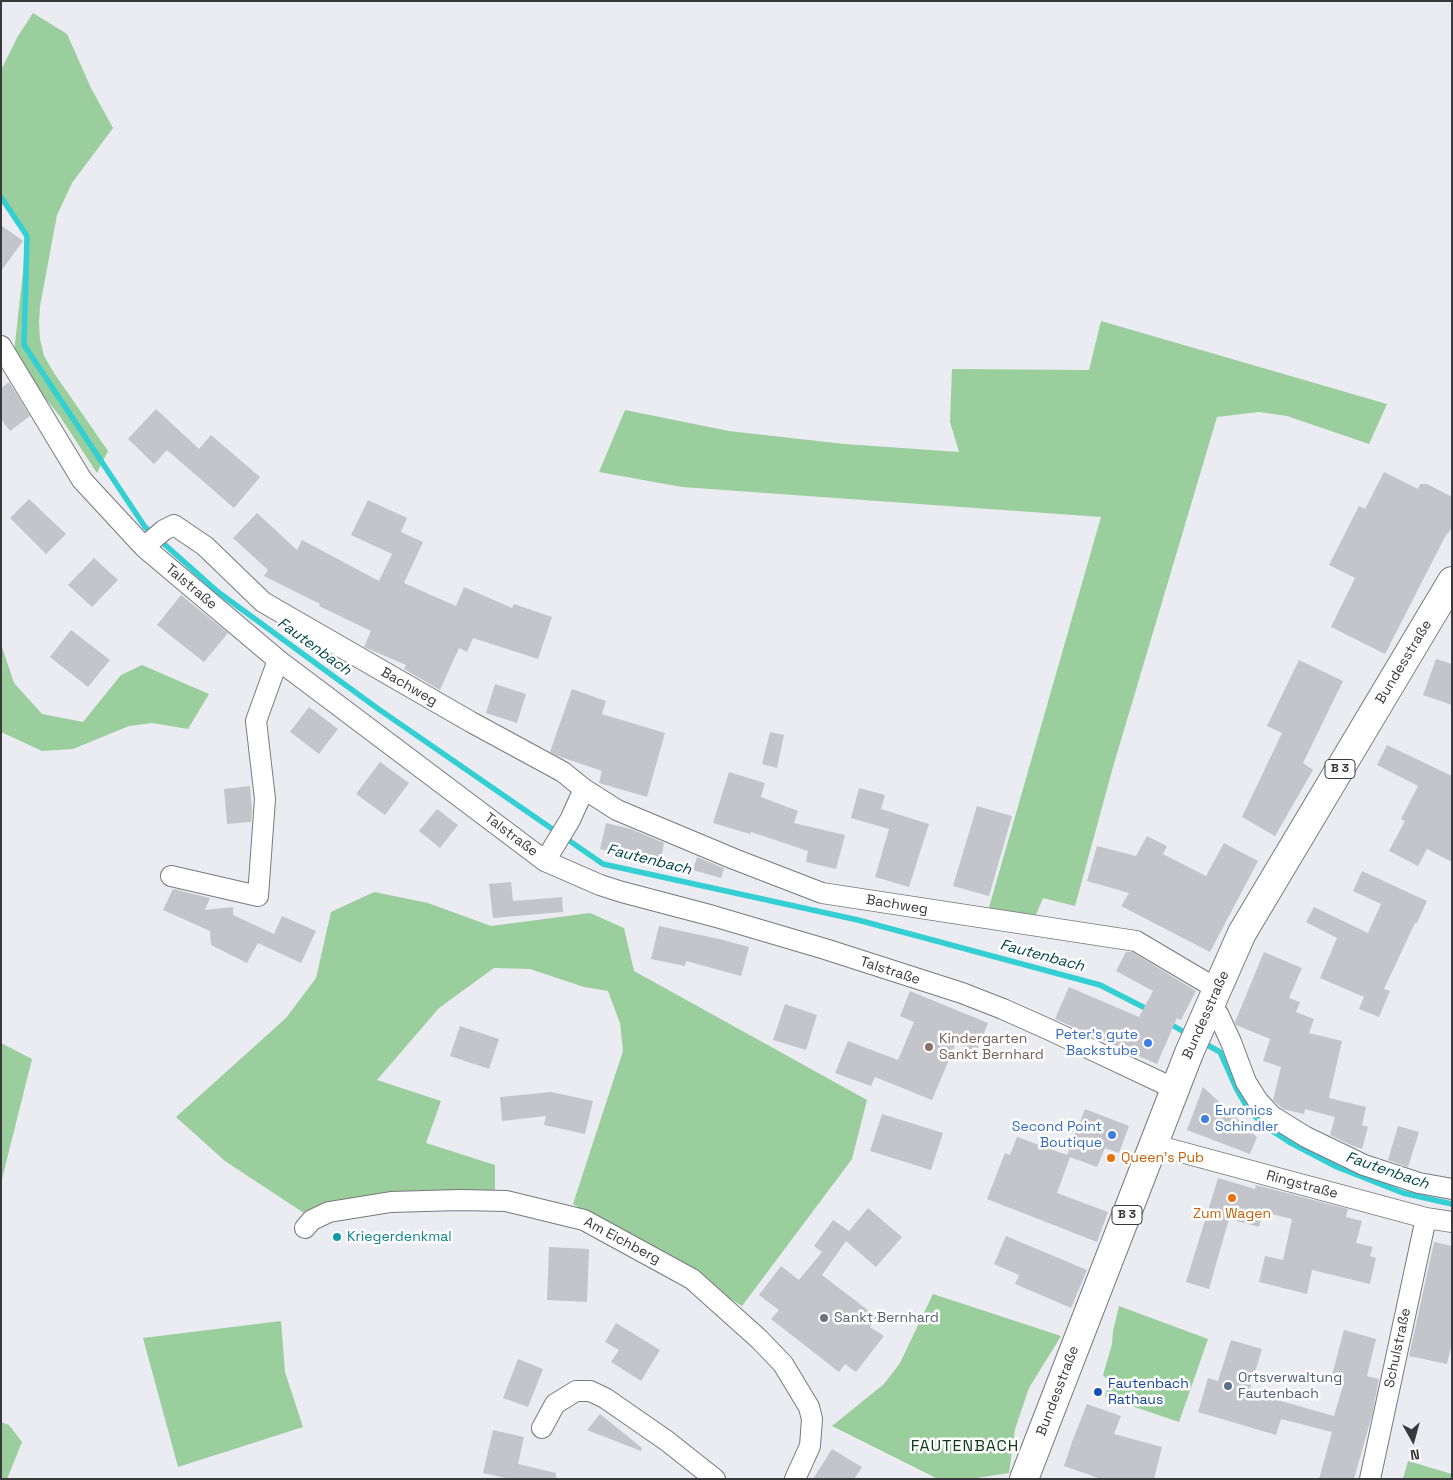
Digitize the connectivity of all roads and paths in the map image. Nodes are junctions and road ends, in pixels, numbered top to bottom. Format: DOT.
graph roads {
  1 [pos="1,346"];
  2 [pos="144,547"];
  3 [pos="1452,581"];
  4 [pos="278,660"];
  5 [pos="584,789"];
  6 [pos="545,861"];
  7 [pos="172,876"];
  8 [pos="1203,1019"];
  9 [pos="1175,1089"];
  10 [pos="1155,1142"];
  11 [pos="1452,1189"];
  12 [pos="1426,1218"];
  13 [pos="1452,1222"];
  14 [pos="305,1228"];
  15 [pos="542,1428"];
  16 [pos="715,1479"];
  17 [pos="794,1479"];
  18 [pos="1024,1479"];
  19 [pos="1370,1479"];
  1 -- 2 [label="street, Talstraße"];
  2 -- 4 [label="street, Talstraße"];
  2 -- 5 [label="street, Bachweg"];
  3 -- 8 [label="main road, Bundesstraße / B 3"];
  4 -- 6 [label="street, Talstraße"];
  4 -- 7 [label="street"];
  5 -- 6 [label="street"];
  5 -- 8 [label="street, Bachweg"];
  6 -- 9 [label="street, Talstraße"];
  8 -- 9 [label="main road, Bundesstraße / B 3"];
  8 -- 11 [label="street, Bachweg"];
  9 -- 10 [label="main road, Bundesstraße / B 3"];
  10 -- 12 [label="street, Ringstraße"];
  10 -- 18 [label="main road, Bundesstraße / B 3"];
  12 -- 13 [label="street, Ringstraße"];
  12 -- 19 [label="street, Schulstraße"];
  14 -- 17 [label="street, Am Eichberg"];
  15 -- 16 [label="street"];
}
